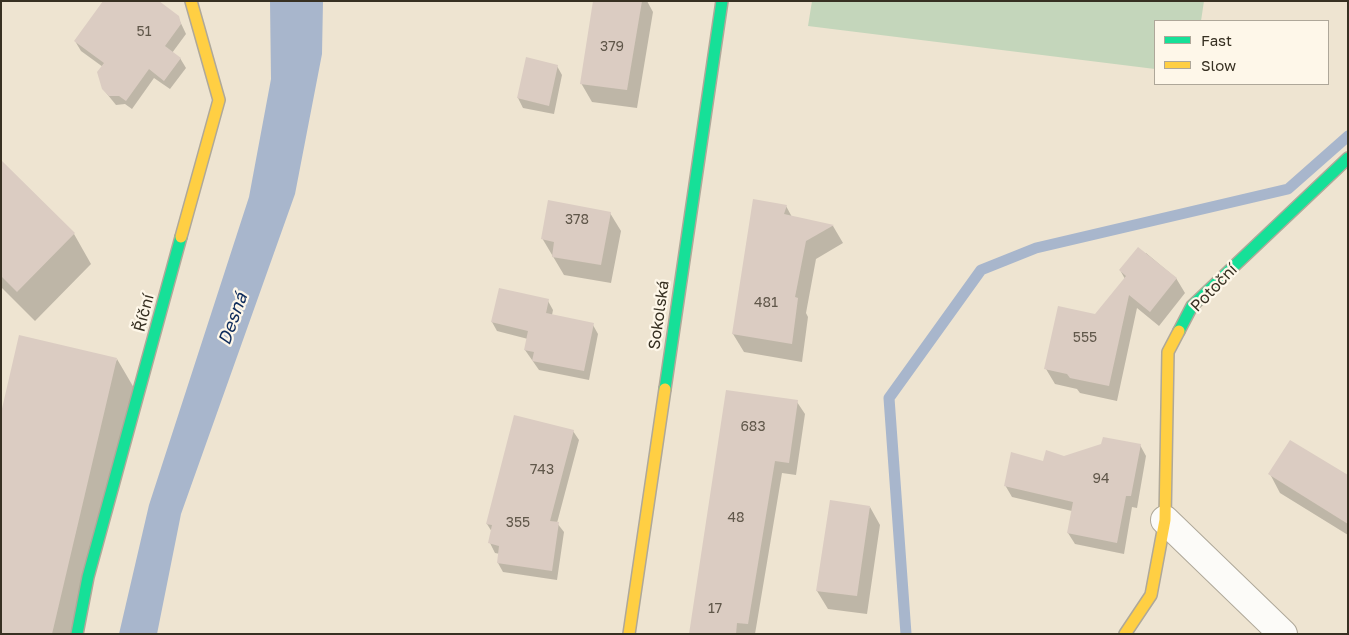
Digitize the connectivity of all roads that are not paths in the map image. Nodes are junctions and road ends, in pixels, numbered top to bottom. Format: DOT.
graph roads {
  1 [pos="191,1"];
  2 [pos="722,1"];
  3 [pos="1348,158"];
  4 [pos="1165,520"];
  5 [pos="77,634"];
  6 [pos="629,634"];
  7 [pos="1125,634"];
  8 [pos="1283,634"];
  1 -- 5 [label="street, Říční"];
  2 -- 6 [label="street, Sokolská"];
  3 -- 4 [label="street, Potoční"];
  4 -- 7 [label="street, Potoční"];
  4 -- 8 [label="street"];
}
